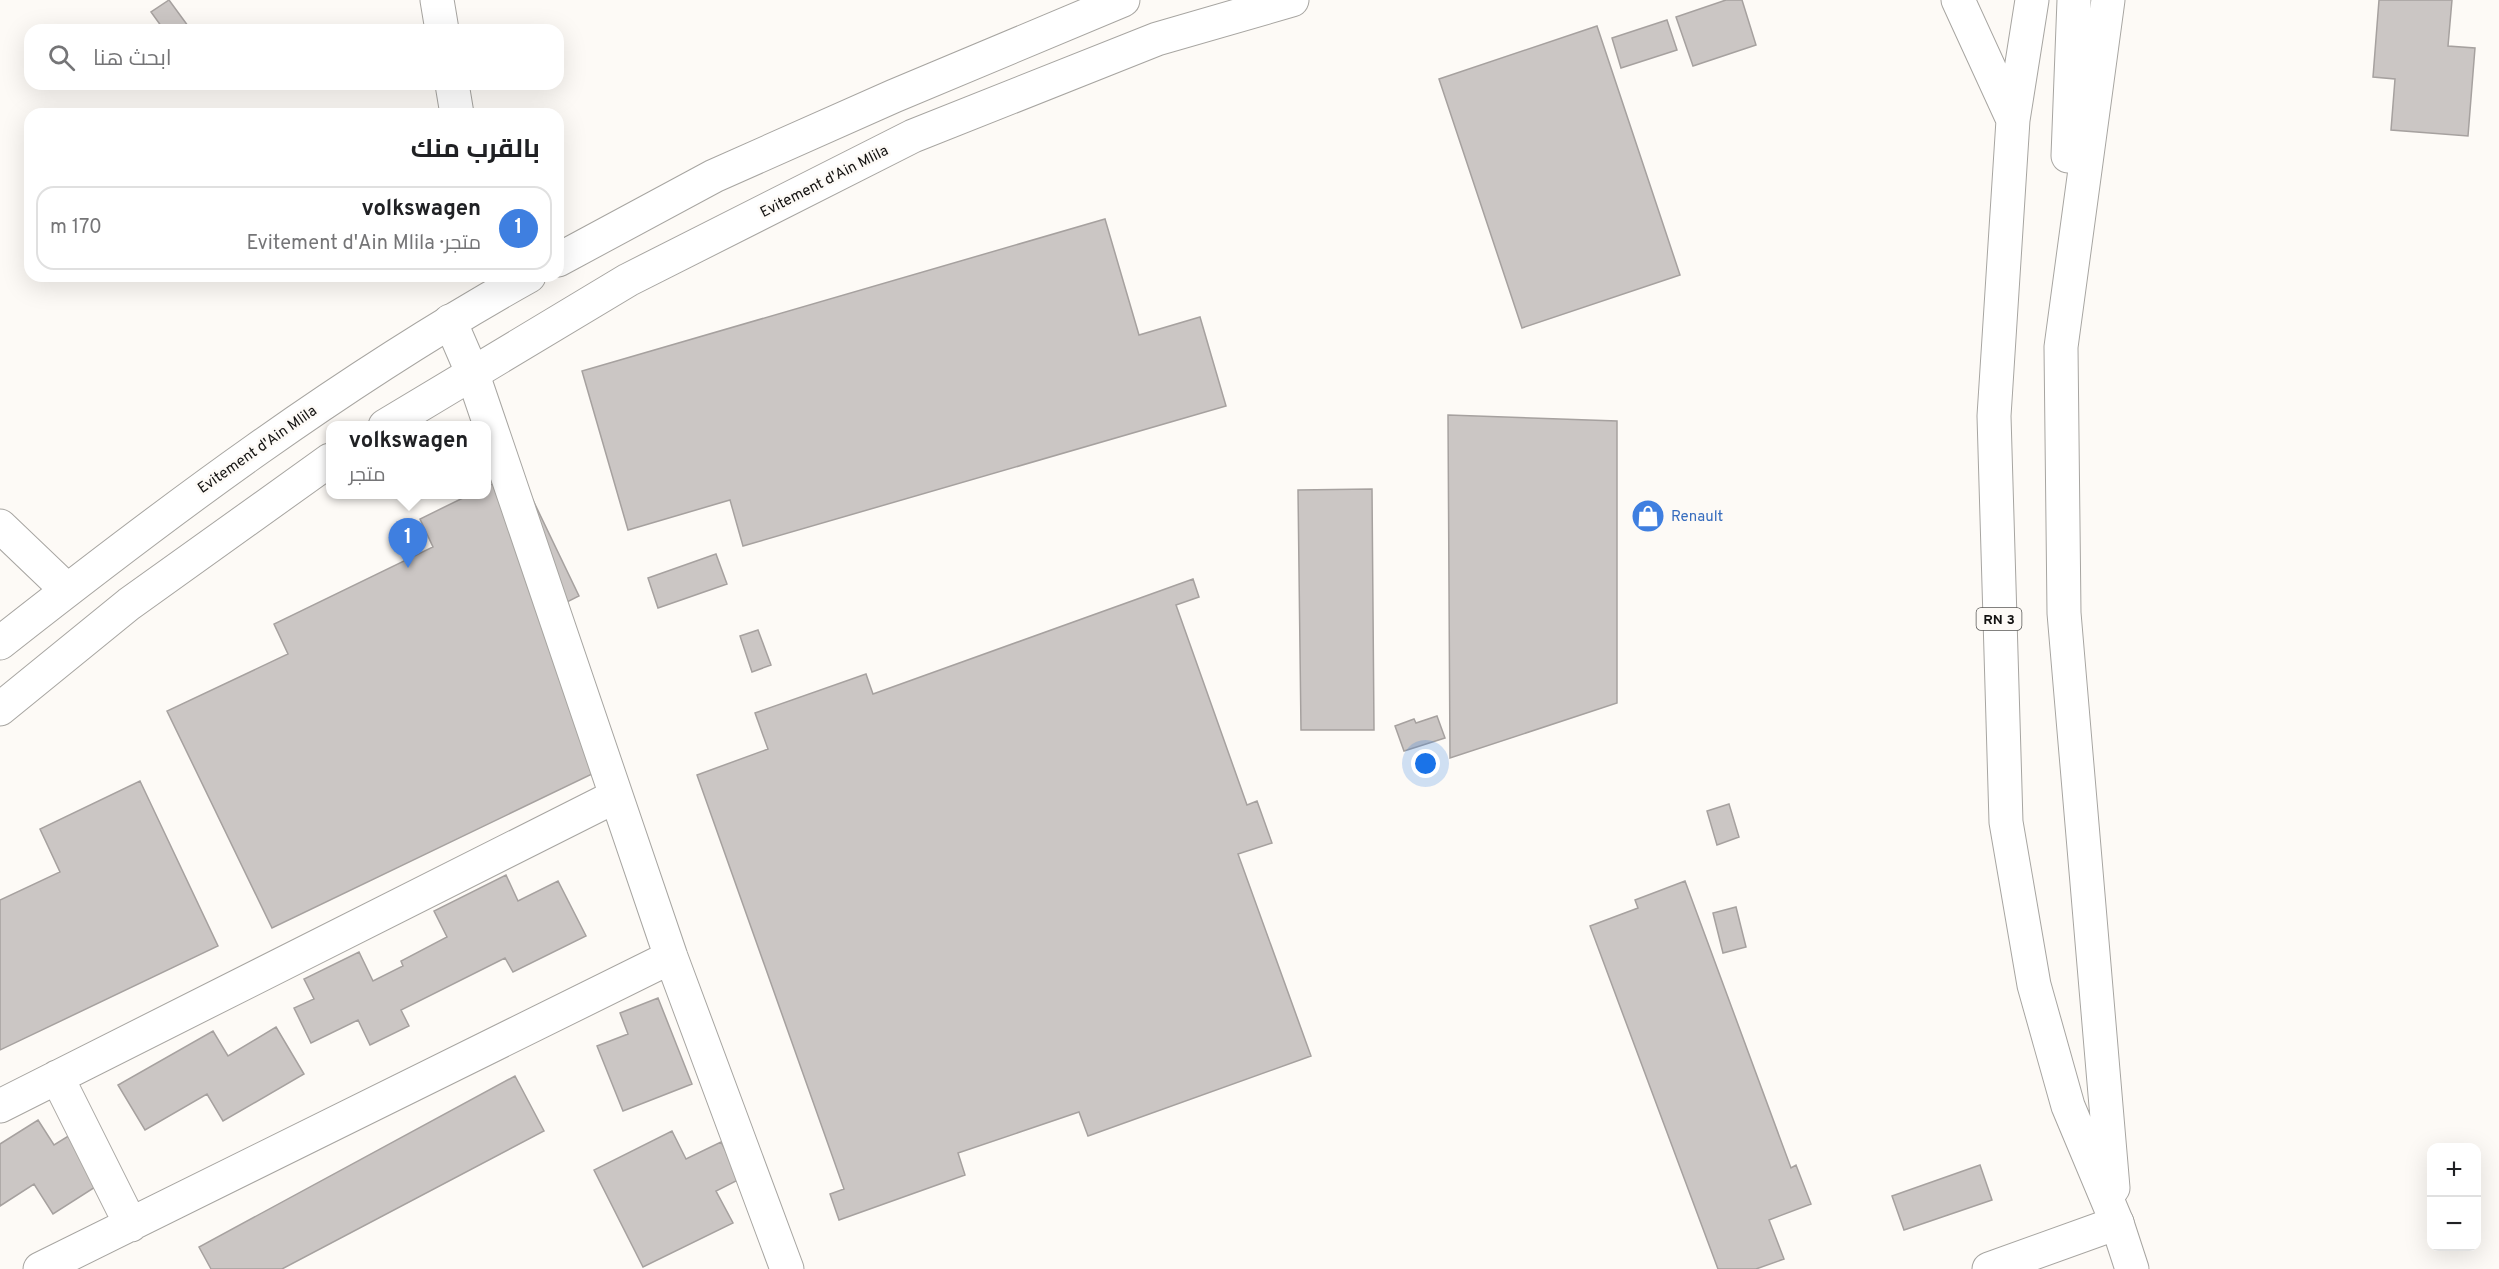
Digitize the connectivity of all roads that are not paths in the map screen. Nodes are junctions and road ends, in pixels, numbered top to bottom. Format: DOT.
graph roads {
  1 [pos="437,0"];
  2 [pos="1124,0"];
  3 [pos="1292,0"];
  4 [pos="1958,0"];
  5 [pos="2031,0"];
  6 [pos="2074,0"];
  7 [pos="2108,0"];
  8 [pos="441,24"];
  9 [pos="453,90"];
  10 [pos="456,108"];
  11 [pos="2013,120"];
  12 [pos="564,257"];
  13 [pos="506,282"];
  14 [pos="487,287"];
  15 [pos="450,321"];
  16 [pos="2061,347"];
  17 [pos="472,372"];
  18 [pos="393,421"];
  19 [pos="489,421"];
  20 [pos="491,428"];
  21 [pos="326,463"];
  22 [pos="0,526"];
  23 [pos="67,590"];
  24 [pos="0,643"];
  25 [pos="0,709"];
  26 [pos="616,796"];
  27 [pos="671,957"];
  28 [pos="57,1077"];
  29 [pos="0,1106"];
  30 [pos="2117,1223"];
  31 [pos="131,1225"];
  32 [pos="81,1260"];
  33 [pos="785,1268"];
  34 [pos="40,1269"];
  35 [pos="1989,1269"];
  36 [pos="2132,1269"];
  1 -- 8 [label="main road"];
  2 -- 12 [label="main road"];
  3 -- 17 [label="main road, Evitement d'Ain Mlila"];
  4 -- 11 [label="main road"];
  5 -- 11 [label="main road, RN 3"];
  6 -- 16 [label="main road"];
  7 -- 16 [label="main road, RN 3"];
  9 -- 10 [label="main road"];
  11 -- 30 [label="main road, RN 3"];
  13 -- 14 [label="main road, Evitement d'Ain Mlila"];
  14 -- 15 [label="main road, Evitement d'Ain Mlila"];
  15 -- 17 [label="main road"];
  15 -- 23 [label="main road, Evitement d'Ain Mlila"];
  16 -- 30 [label="main road, RN 3"];
  17 -- 18 [label="main road, Evitement d'Ain Mlila"];
  17 -- 19 [label="main road"];
  20 -- 26 [label="main road"];
  21 -- 25 [label="main road"];
  22 -- 23 [label="main road"];
  23 -- 24 [label="main road, Evitement d'Ain Mlila"];
  26 -- 27 [label="main road"];
  26 -- 28 [label="main road"];
  27 -- 31 [label="main road"];
  27 -- 33 [label="main road"];
  28 -- 29 [label="main road"];
  28 -- 31 [label="main road"];
  30 -- 35 [label="main road"];
  30 -- 36 [label="main road, RN 3"];
  31 -- 32 [label="main road"];
  32 -- 34 [label="main road"];
}
